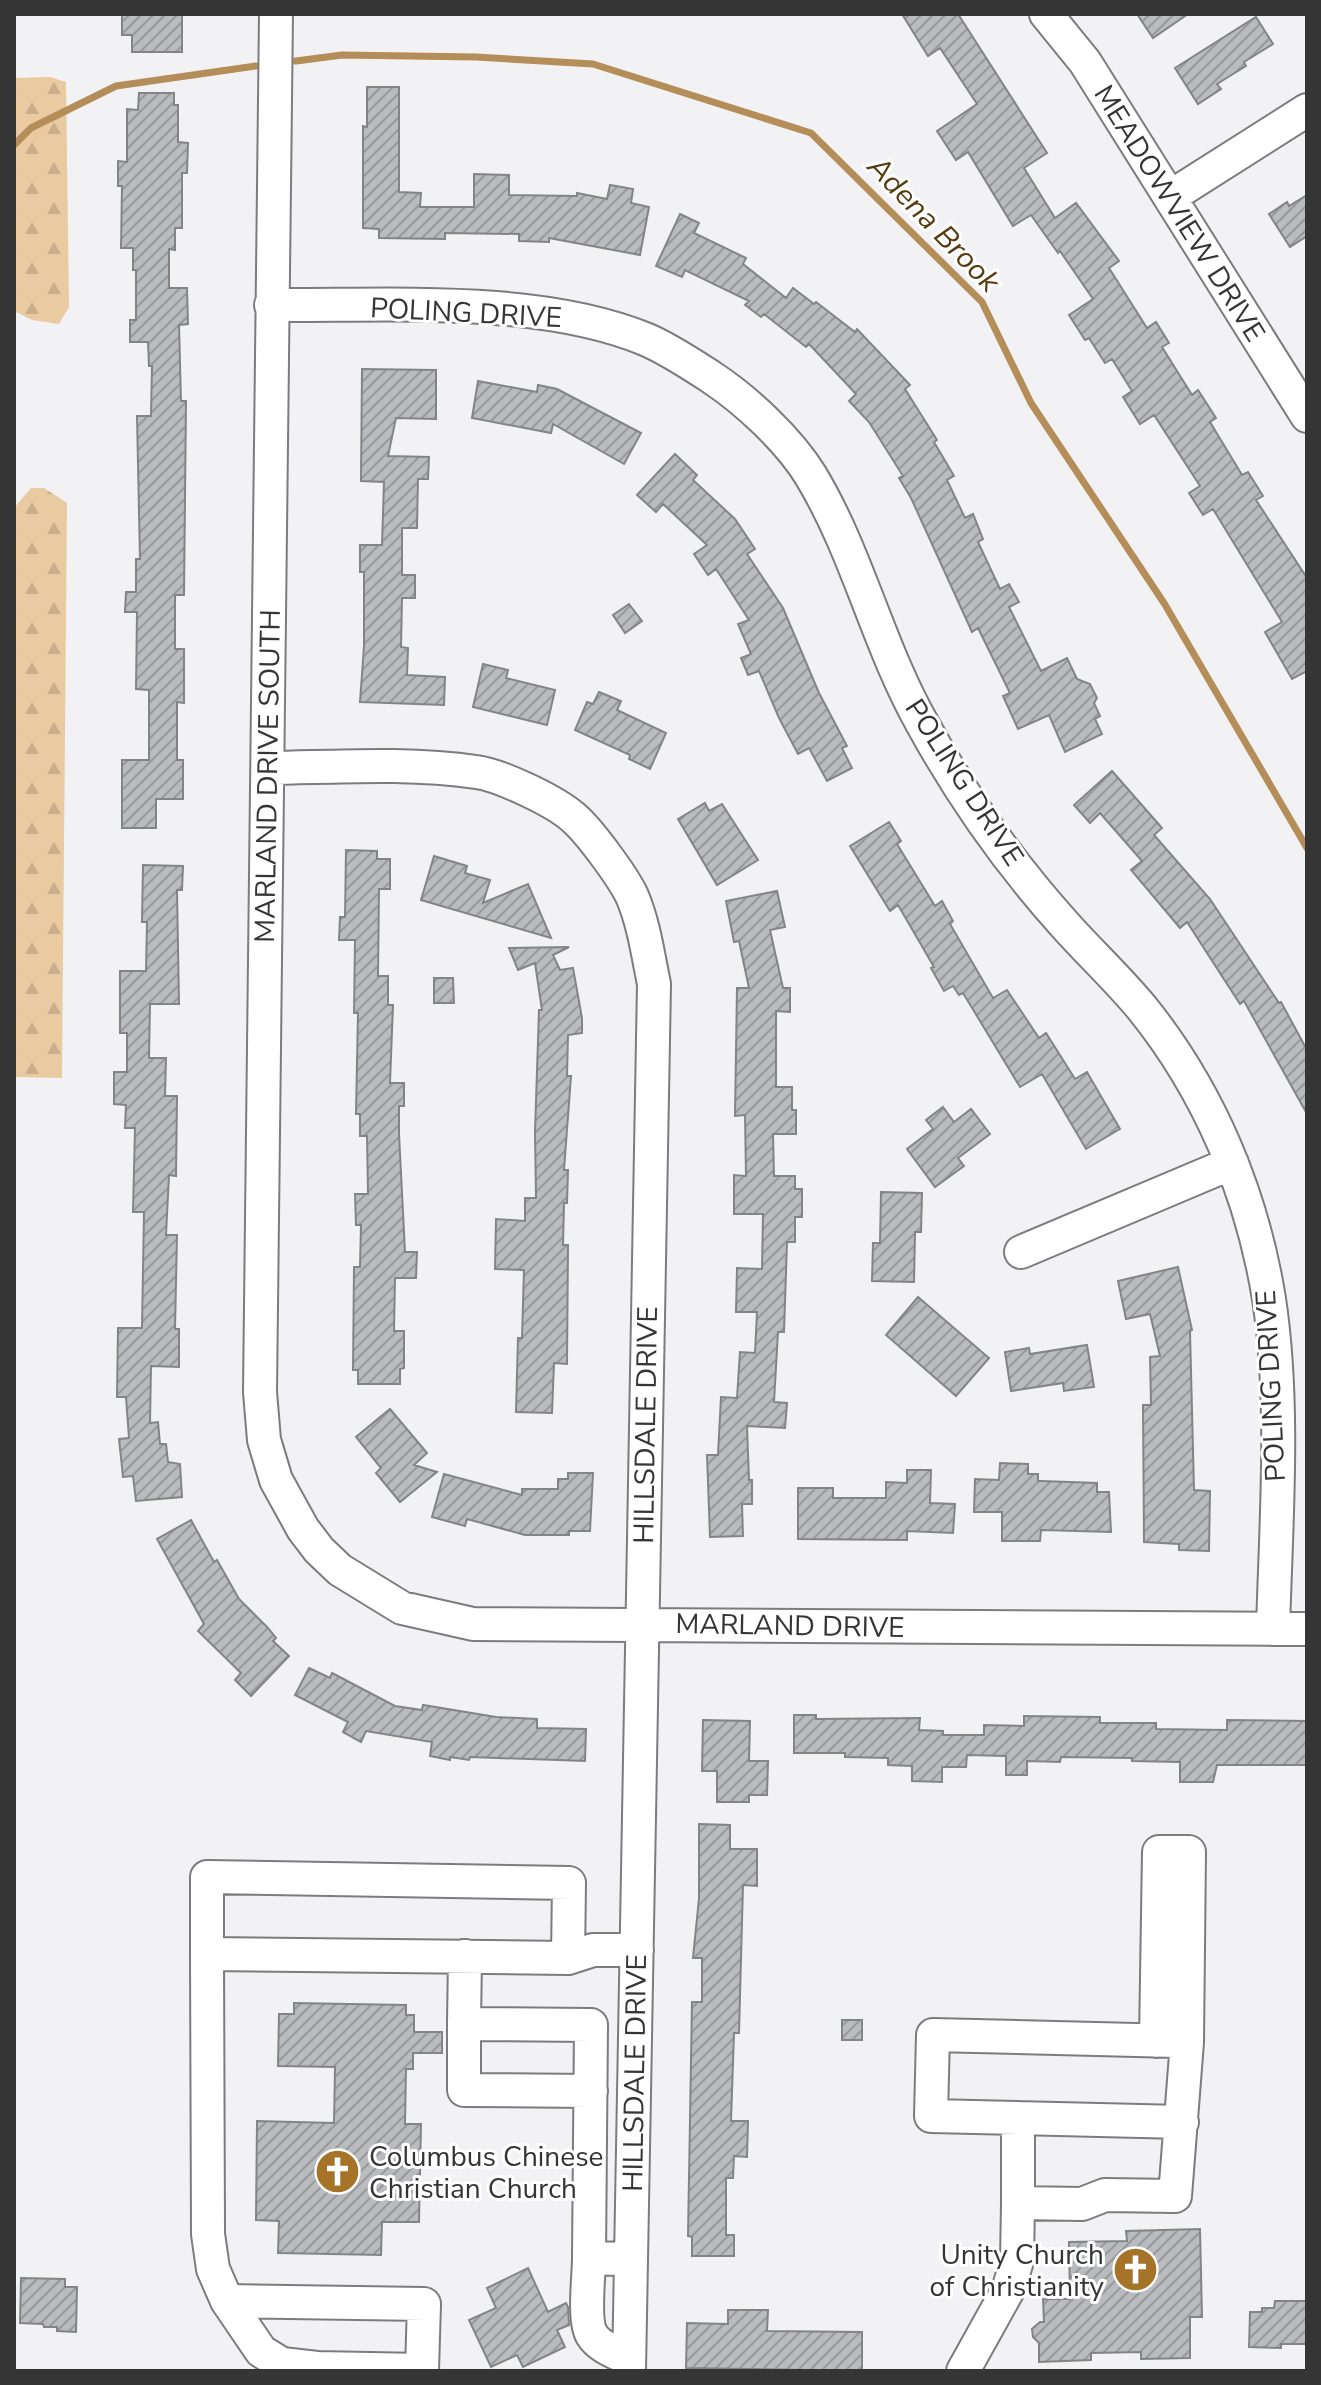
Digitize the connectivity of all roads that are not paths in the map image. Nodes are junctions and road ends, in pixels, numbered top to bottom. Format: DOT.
graph roads {
  1 [pos="276,14"];
  2 [pos="1046,14"];
  3 [pos="1307,110"];
  4 [pos="1170,197"];
  5 [pos="271,305"];
  6 [pos="1307,416"];
  7 [pos="269,768"];
  8 [pos="1232,1163"];
  9 [pos="1021,1252"];
  10 [pos="303,1529"];
  11 [pos="641,1623"];
  12 [pos="1273,1629"];
  13 [pos="1307,1629"];
  14 [pos="207,1954"];
  15 [pos="465,1956"];
  16 [pos="568,1958"];
  17 [pos="637,1964"];
  18 [pos="464,2024"];
  19 [pos="1172,2041"];
  20 [pos="635,2071"];
  21 [pos="591,2081"];
  22 [pos="1018,2118"];
  23 [pos="1182,2122"];
  24 [pos="1018,2203"];
  25 [pos="589,2258"];
  26 [pos="630,2259"];
  27 [pos="227,2301"];
  28 [pos="629,2365"];
  29 [pos="317,2370"];
  30 [pos="963,2371"];
  1 -- 5 [label="street, MARLAND DRIVE SOUTH"];
  2 -- 4 [label="street, MEADOWVIEW DRIVE"];
  3 -- 4 [label="street"];
  4 -- 6 [label="street, MEADOWVIEW DRIVE"];
  5 -- 7 [label="street, MARLAND DRIVE SOUTH"];
  5 -- 8 [label="street, POLING DRIVE"];
  7 -- 10 [label="street, MARLAND DRIVE SOUTH"];
  7 -- 11 [label="street, HILLSDALE DRIVE"];
  8 -- 9 [label="street"];
  8 -- 12 [label="street, POLING DRIVE"];
  10 -- 11 [label="street, MARLAND DRIVE"];
  11 -- 12 [label="street, MARLAND DRIVE"];
  11 -- 17 [label="street, HILLSDALE DRIVE"];
  12 -- 13 [label="street, MARLAND DRIVE"];
  14 -- 15 [label="street"];
  14 -- 16 [label="street"];
  14 -- 27 [label="street"];
  15 -- 16 [label="street"];
  15 -- 18 [label="street"];
  16 -- 17 [label="street"];
  17 -- 20 [label="street, HILLSDALE DRIVE"];
  18 -- 21 [label="street"];
  18 -- 21 [label="street"];
  19 -- 19 [label="street"];
  19 -- 22 [label="street"];
  19 -- 23 [label="street"];
  20 -- 21 [label="street"];
  20 -- 26 [label="street, HILLSDALE DRIVE"];
  21 -- 25 [label="street"];
  22 -- 23 [label="street"];
  22 -- 24 [label="street"];
  23 -- 24 [label="street"];
  24 -- 30 [label="street"];
  25 -- 26 [label="street"];
  25 -- 28 [label="street"];
  26 -- 28 [label="street, HILLSDALE DRIVE"];
  27 -- 29 [label="street"];
  27 -- 29 [label="street"];
}
